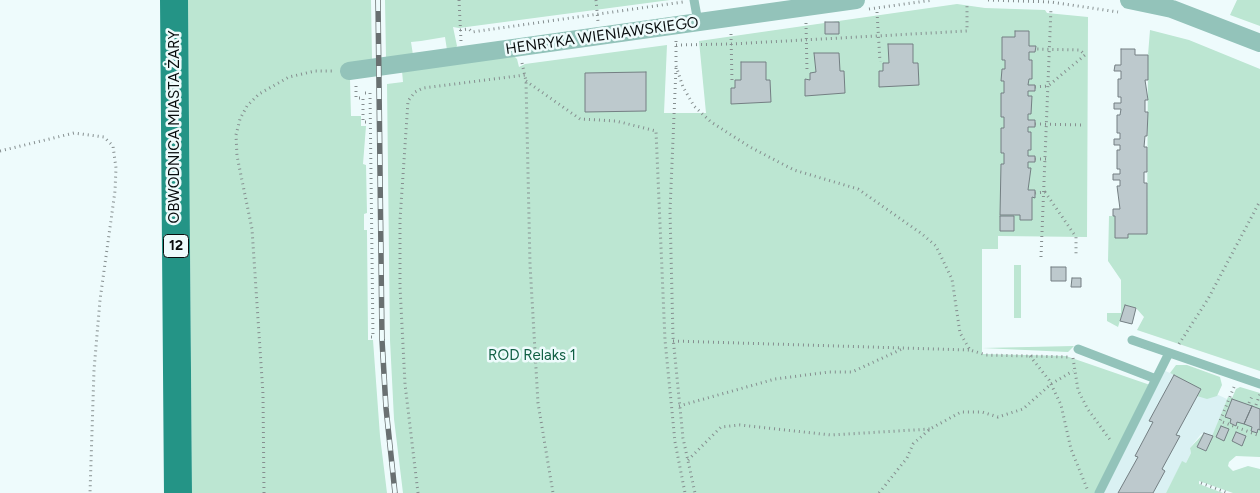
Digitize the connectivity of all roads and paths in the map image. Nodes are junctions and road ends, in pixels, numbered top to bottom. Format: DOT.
graph roads {
  1 [pos="174,0"];
  2 [pos="459,0"];
  3 [pos="694,0"];
  4 [pos="856,0"];
  5 [pos="988,0"];
  6 [pos="968,3"];
  7 [pos="1124,6"];
  8 [pos="1051,8"];
  9 [pos="877,12"];
  10 [pos="698,22"];
  11 [pos="806,22"];
  12 [pos="673,26"];
  13 [pos="460,30"];
  14 [pos="731,33"];
  15 [pos="878,35"];
  16 [pos="806,39"];
  17 [pos="1260,43"];
  18 [pos="731,44"];
  19 [pos="676,45"];
  20 [pos="1036,49"];
  21 [pos="1049,50"];
  22 [pos="463,56"];
  23 [pos="522,62"];
  24 [pos="880,62"];
  25 [pos="676,66"];
  26 [pos="807,71"];
  27 [pos="525,75"];
  28 [pos="352,77"];
  29 [pos="526,80"];
  30 [pos="732,82"];
  31 [pos="1035,86"];
  32 [pos="1048,86"];
  33 [pos="365,93"];
  34 [pos="370,122"];
  35 [pos="1035,124"];
  36 [pos="1047,124"];
  37 [pos="1084,125"];
  38 [pos="0,151"];
  39 [pos="1035,159"];
  40 [pos="1046,159"];
  41 [pos="1045,192"];
  42 [pos="1035,193"];
  43 [pos="1260,201"];
  44 [pos="1041,257"];
  45 [pos="1076,257"];
  46 [pos="368,337"];
  47 [pos="1132,340"];
  48 [pos="673,341"];
  49 [pos="1179,344"];
  50 [pos="903,349"];
  51 [pos="970,350"];
  52 [pos="1169,353"];
  53 [pos="1075,354"];
  54 [pos="1029,356"];
  55 [pos="1080,359"];
  56 [pos="1073,371"];
  57 [pos="1156,379"];
  58 [pos="1051,384"];
  59 [pos="1260,384"];
  60 [pos="1239,385"];
  61 [pos="1260,394"];
  62 [pos="1256,405"];
  63 [pos="680,406"];
  64 [pos="930,429"];
  65 [pos="1260,436"];
  66 [pos="1120,450"];
  67 [pos="688,460"];
  68 [pos="1201,483"];
  69 [pos="90,493"];
  70 [pos="178,493"];
  71 [pos="264,493"];
  72 [pos="418,493"];
  73 [pos="552,493"];
  74 [pos="685,493"];
  75 [pos="695,493"];
  76 [pos="879,493"];
  77 [pos="1088,493"];
  78 [pos="1099,493"];
  79 [pos="1228,493"];
  1 -- 70 [label="main road, OBWODNICA MIASTA ŻARY / 12"];
  2 -- 13 [label="path"];
  3 -- 10 [label="lane"];
  3 -- 13 [label="path"];
  4 -- 10 [label="street, HENRYKA WIENIAWSKIEGO"];
  5 -- 7 [label="path"];
  6 -- 15 [label="path"];
  7 -- 17 [label="street"];
  8 -- 21 [label="path"];
  9 -- 15 [label="path"];
  10 -- 12 [label="street, HENRYKA WIENIAWSKIEGO"];
  11 -- 16 [label="path"];
  12 -- 19 [label="path"];
  12 -- 22 [label="street, HENRYKA WIENIAWSKIEGO"];
  13 -- 22 [label="path"];
  14 -- 18 [label="path"];
  15 -- 16 [label="path"];
  15 -- 24 [label="path"];
  16 -- 18 [label="path"];
  16 -- 26 [label="path"];
  18 -- 19 [label="path"];
  18 -- 30 [label="path"];
  19 -- 25 [label="path"];
  20 -- 21 [label="path"];
  21 -- 32 [label="path"];
  21 -- 32 [label="path"];
  22 -- 28 [label="street, HENRYKA WIENIAWSKIEGO"];
  23 -- 27 [label="path"];
  25 -- 48 [label="path"];
  25 -- 51 [label="path"];
  27 -- 29 [label="path"];
  27 -- 72 [label="path"];
  28 -- 34 [label="path"];
  28 -- 71 [label="path"];
  29 -- 73 [label="path"];
  29 -- 74 [label="path"];
  31 -- 32 [label="path"];
  32 -- 36 [label="path"];
  33 -- 34 [label="path"];
  34 -- 46 [label="path"];
  35 -- 36 [label="path"];
  36 -- 37 [label="path"];
  36 -- 40 [label="path"];
  38 -- 69 [label="path"];
  39 -- 40 [label="path"];
  40 -- 41 [label="path"];
  41 -- 42 [label="path"];
  41 -- 44 [label="path"];
  41 -- 45 [label="path"];
  43 -- 49 [label="path"];
  47 -- 52 [label="lane"];
  48 -- 50 [label="path"];
  48 -- 63 [label="path"];
  50 -- 51 [label="path"];
  50 -- 63 [label="path"];
  51 -- 54 [label="path"];
  52 -- 57 [label="lane"];
  52 -- 59 [label="lane"];
  53 -- 54 [label="path"];
  53 -- 55 [label="path"];
  53 -- 56 [label="path"];
  53 -- 57 [label="lane"];
  54 -- 58 [label="path"];
  56 -- 58 [label="path"];
  56 -- 66 [label="path"];
  57 -- 66 [label="lane"];
  58 -- 64 [label="path"];
  58 -- 77 [label="path"];
  60 -- 65 [label="path"];
  61 -- 62 [label="path"];
  63 -- 67 [label="path"];
  64 -- 67 [label="path"];
  64 -- 76 [label="path"];
  66 -- 78 [label="lane"];
  67 -- 75 [label="path"];
  68 -- 79 [label="path"];
}
